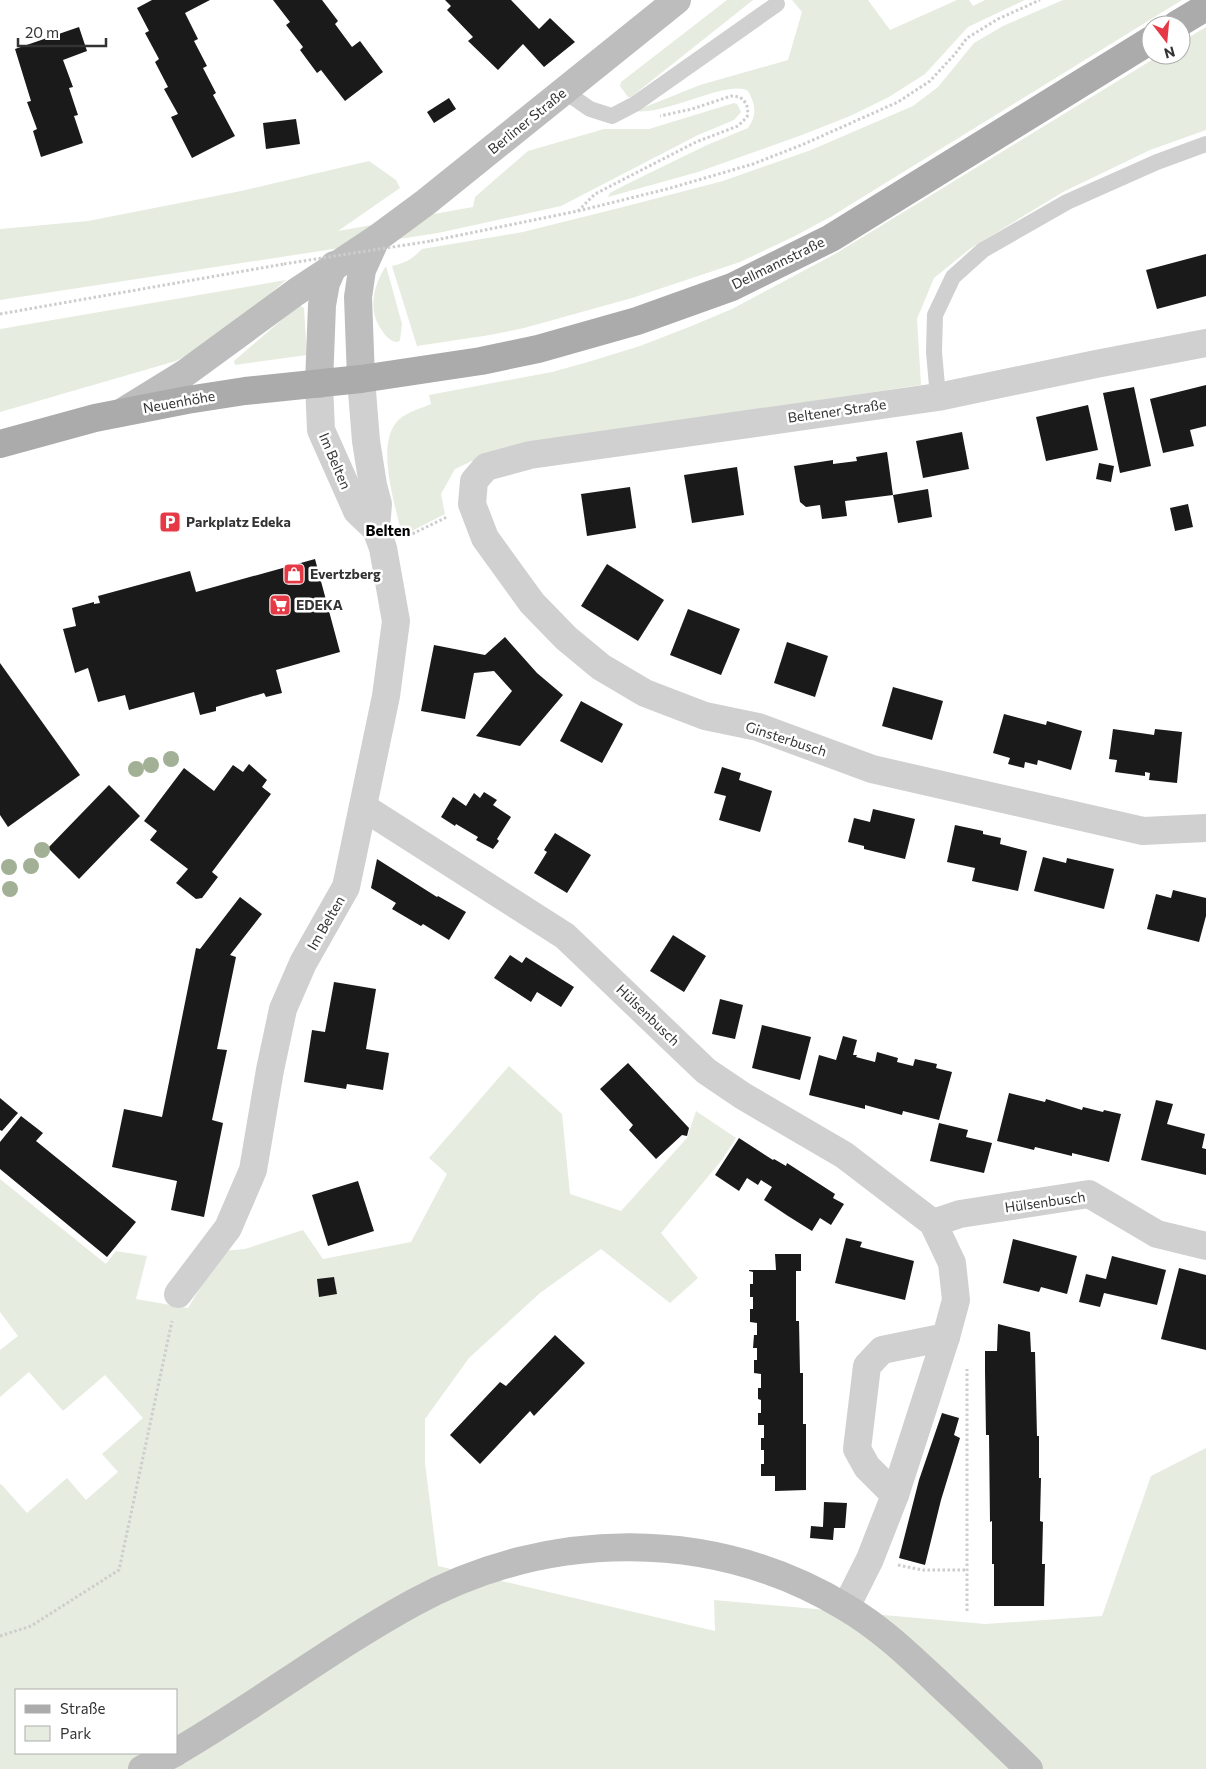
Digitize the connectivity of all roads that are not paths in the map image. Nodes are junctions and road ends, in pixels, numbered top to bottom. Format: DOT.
graph roads {
  1 [pos="677,0"];
  2 [pos="776,4"];
  3 [pos="1206,7"];
  4 [pos="1191,16"];
  5 [pos="1141,46"];
  6 [pos="564,91"];
  7 [pos="1206,144"];
  8 [pos="376,239"];
  9 [pos="334,266"];
  10 [pos="1206,343"];
  11 [pos="361,379"];
  12 [pos="319,384"];
  13 [pos="938,397"];
  14 [pos="123,412"];
  15 [pos="0,444"];
  16 [pos="473,492"];
  17 [pos="379,539"];
  18 [pos="363,807"];
  19 [pos="1206,828"];
  20 [pos="933,1223"];
  21 [pos="1206,1246"];
  22 [pos="178,1294"];
  23 [pos="946,1337"];
  24 [pos="895,1495"];
  25 [pos="846,1607"];
  26 [pos="178,1750"];
  27 [pos="171,1754"];
  28 [pos="142,1769"];
  29 [pos="1029,1769"];
  1 -- 6 [label="main road, Berliner Straße"];
  2 -- 6 [label="lane"];
  3 -- 4 [label="main road"];
  5 -- 11 [label="main road, Dellmannstraße"];
  6 -- 8 [label="main road, Berliner Straße"];
  7 -- 13 [label="lane"];
  8 -- 9 [label="main road, Berliner Straße"];
  8 -- 11 [label="main road, Berliner Straße"];
  9 -- 12 [label="main road"];
  9 -- 14 [label="main road, Berliner Straße"];
  10 -- 13 [label="street, Beltener Straße"];
  11 -- 12 [label="main road, Neuenhöhe"];
  11 -- 17 [label="street, Im Belten"];
  12 -- 14 [label="main road, Neuenhöhe"];
  12 -- 17 [label="street, Im Belten"];
  13 -- 16 [label="street, Beltener Straße"];
  14 -- 15 [label="main road, Neuenhöhe"];
  16 -- 19 [label="street, Ginsterbusch"];
  17 -- 18 [label="street, Im Belten"];
  18 -- 20 [label="street, Hülsenbusch"];
  18 -- 22 [label="street, Im Belten"];
  20 -- 21 [label="street, Hülsenbusch"];
  20 -- 23 [label="street, Hülsenbusch"];
  23 -- 24 [label="street, Hülsenbusch"];
  23 -- 24 [label="street"];
  24 -- 25 [label="street, Hülsenbusch"];
  25 -- 26 [label="main road"];
  25 -- 29 [label="main road"];
  27 -- 28 [label="main road"];
}
